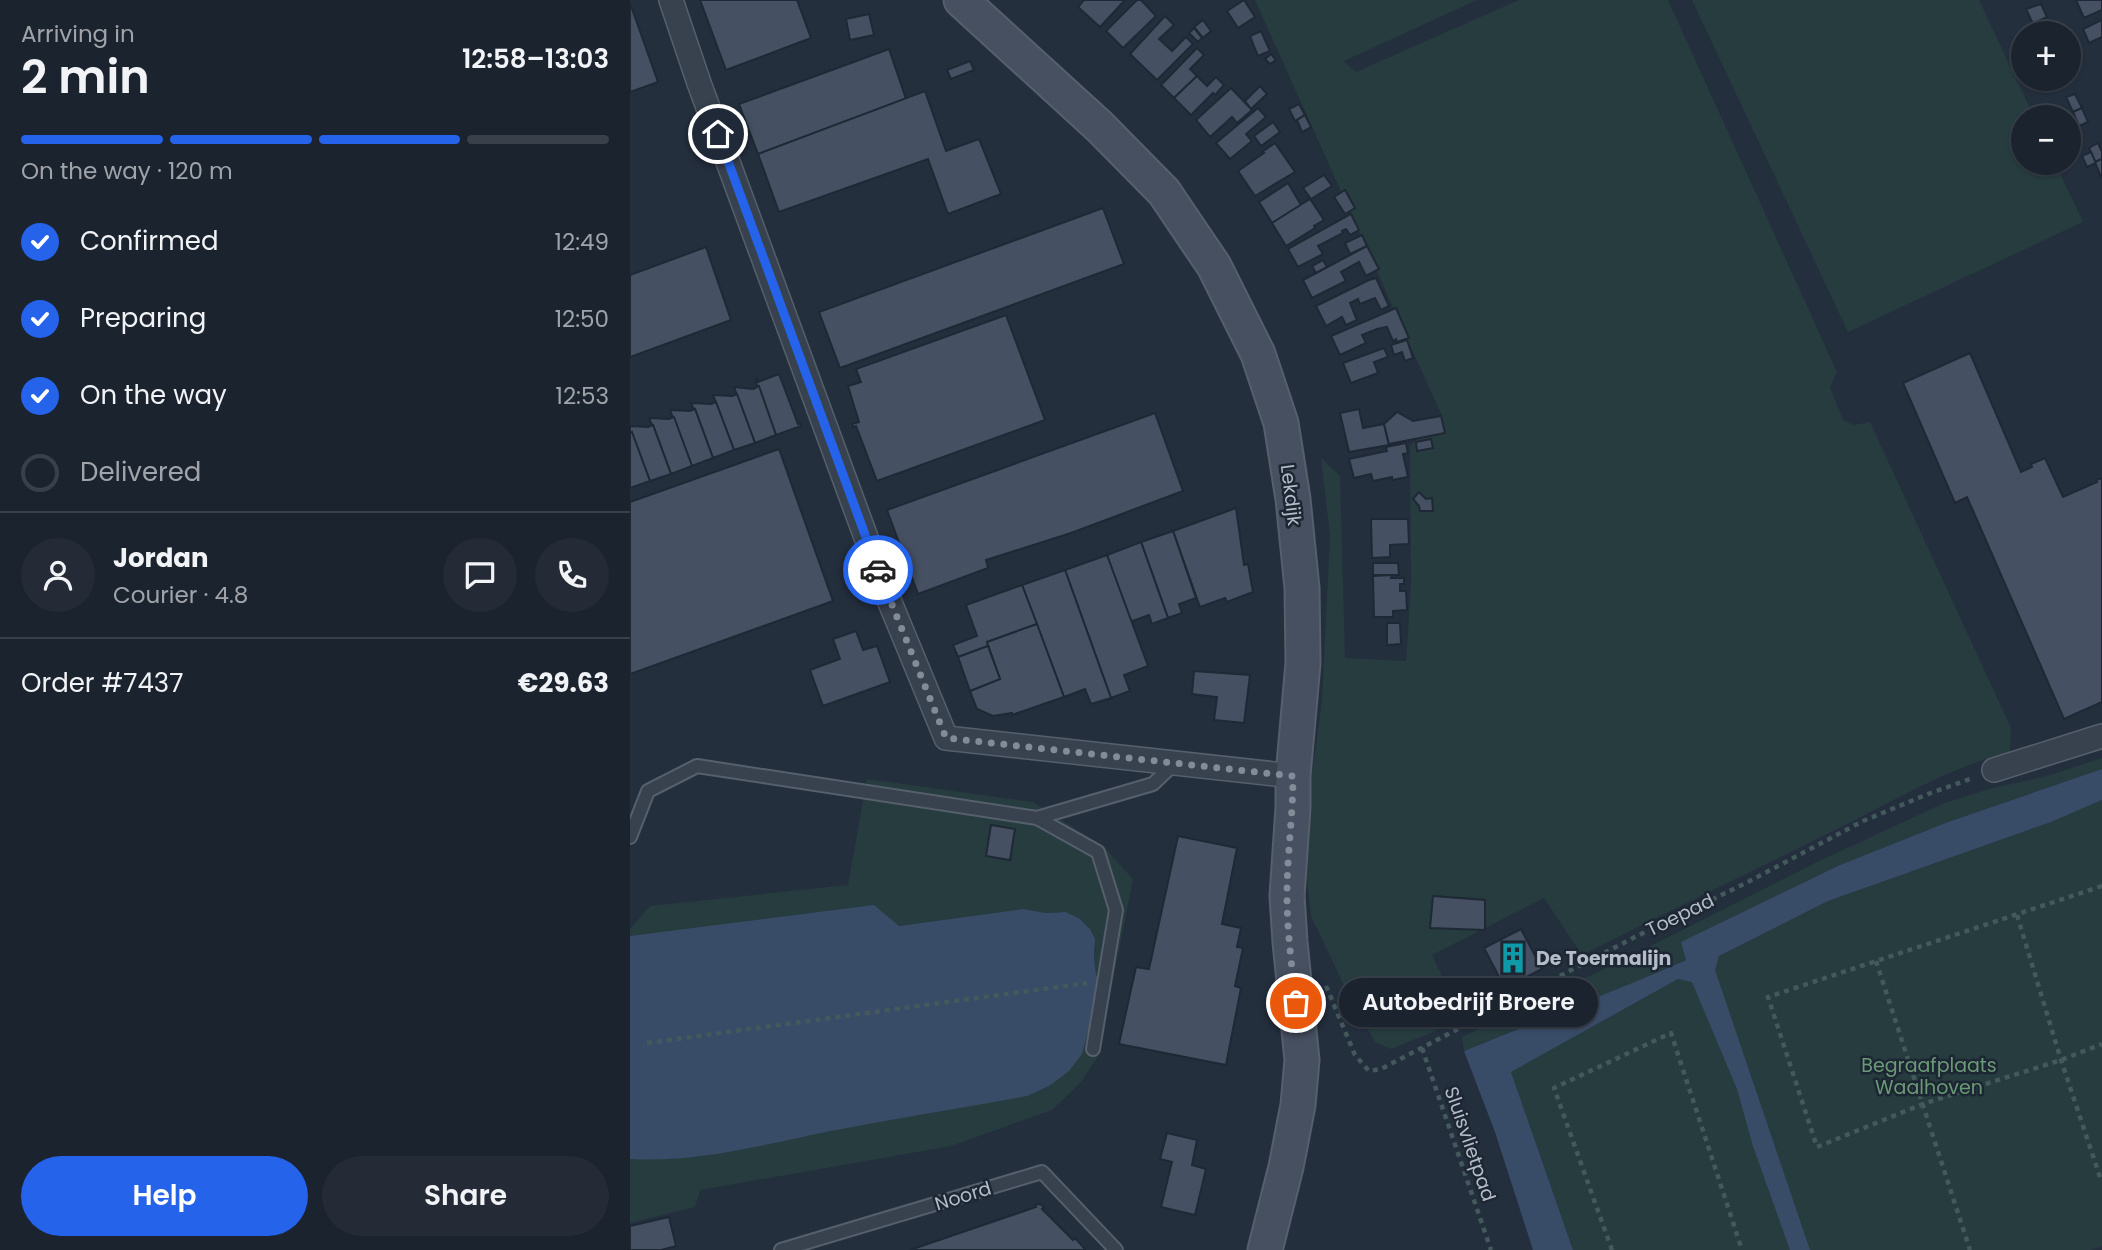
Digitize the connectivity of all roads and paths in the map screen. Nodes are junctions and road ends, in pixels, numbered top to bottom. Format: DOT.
graph roads {
  1 [pos="671,0"];
  2 [pos="961,0"];
  3 [pos="2102,736"];
  4 [pos="1174,764"];
  5 [pos="1994,770"];
  6 [pos="1293,776"];
  7 [pos="1037,818"];
  8 [pos="630,837"];
  9 [pos="2102,886"];
  10 [pos="2017,915"];
  11 [pos="1877,961"];
  12 [pos="1323,979"];
  13 [pos="1105,981"];
  14 [pos="647,1043"];
  15 [pos="2102,1044"];
  16 [pos="1422,1048"];
  17 [pos="1093,1049"];
  18 [pos="2061,1060"];
  19 [pos="1923,1104"];
  20 [pos="2101,1180"];
  21 [pos="781,1250"];
  22 [pos="1116,1250"];
  23 [pos="1265,1250"];
  24 [pos="1491,1250"];
  25 [pos="1612,1250"];
  26 [pos="1742,1250"];
  27 [pos="1970,1250"];
  1 -- 4 [label="street"];
  2 -- 6 [label="street, Lekdijk"];
  3 -- 5 [label="street"];
  4 -- 6 [label="street"];
  4 -- 7 [label="lane"];
  5 -- 16 [label="path, Toepad"];
  6 -- 23 [label="street, Lekdijk"];
  7 -- 8 [label="lane"];
  7 -- 13 [label="lane"];
  9 -- 10 [label="path"];
  10 -- 11 [label="path"];
  10 -- 18 [label="path"];
  11 -- 19 [label="path"];
  11 -- 19 [label="path"];
  12 -- 16 [label="path, Toepad"];
  13 -- 14 [label="path"];
  13 -- 17 [label="lane"];
  15 -- 18 [label="path"];
  16 -- 24 [label="path, Sluisvlietpad"];
  18 -- 19 [label="path"];
  18 -- 20 [label="path"];
  19 -- 27 [label="path"];
  21 -- 22 [label="lane, Noord"];
  25 -- 26 [label="path"];
}
